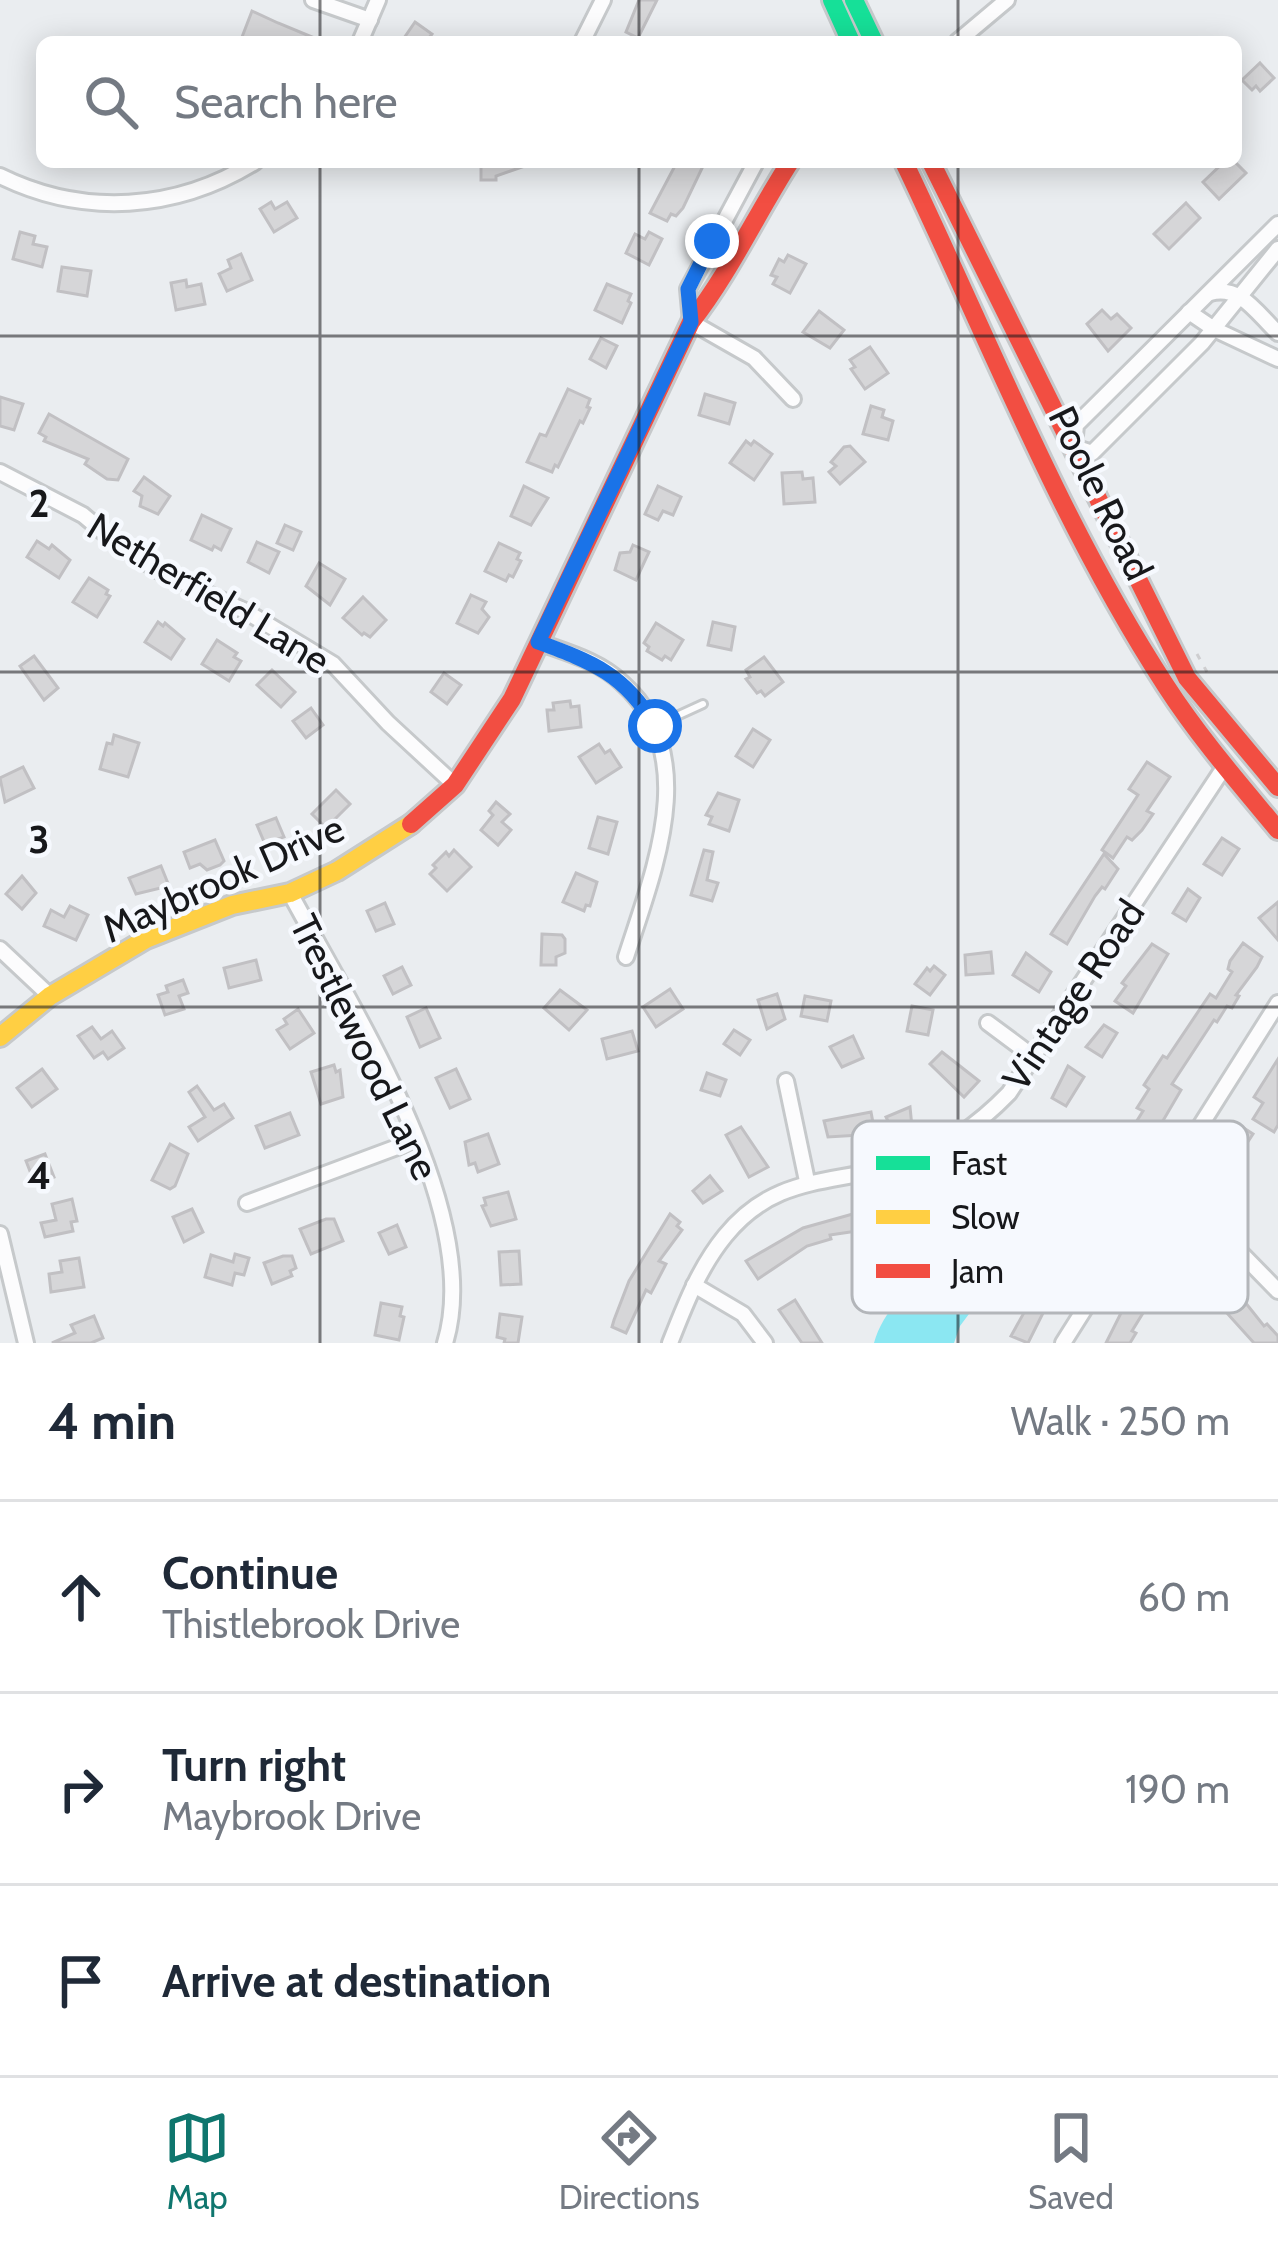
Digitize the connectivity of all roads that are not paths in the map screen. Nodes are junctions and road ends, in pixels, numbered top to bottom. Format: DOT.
graph roads {
  1 [pos="313,0"];
  2 [pos="378,0"];
  3 [pos="603,0"];
  4 [pos="832,0"];
  5 [pos="854,0"];
  6 [pos="1007,0"];
  7 [pos="370,20"];
  8 [pos="363,36"];
  9 [pos="585,36"];
  10 [pos="848,36"];
  11 [pos="871,36"];
  12 [pos="964,36"];
  13 [pos="243,168"];
  14 [pos="753,168"];
  15 [pos="786,168"];
  16 [pos="907,168"];
  17 [pos="934,168"];
  18 [pos="0,176"];
  19 [pos="1278,224"];
  20 [pos="1278,249"];
  21 [pos="1208,293"];
  22 [pos="1242,298"];
  23 [pos="1189,312"];
  24 [pos="691,322"];
  25 [pos="1214,329"];
  26 [pos="1278,333"];
  27 [pos="1278,359"];
  28 [pos="794,399"];
  29 [pos="1074,447"];
  30 [pos="1052,470"];
  31 [pos="0,472"];
  32 [pos="538,642"];
  33 [pos="703,704"];
  34 [pos="655,726"];
  35 [pos="1225,766"];
  36 [pos="455,784"];
  37 [pos="1278,787"];
  38 [pos="1278,830"];
  39 [pos="290,892"];
  40 [pos="0,949"];
  41 [pos="626,957"];
  42 [pos="50,996"];
  43 [pos="1278,1003"];
  44 [pos="988,1023"];
  45 [pos="0,1037"];
  46 [pos="1035,1058"];
  47 [pos="786,1081"];
  48 [pos="981,1121"];
  49 [pos="1202,1121"];
  50 [pos="416,1140"];
  51 [pos="852,1174"];
  52 [pos="807,1181"];
  53 [pos="247,1203"];
  54 [pos="0,1234"];
  55 [pos="1248,1260"];
  56 [pos="694,1285"];
  57 [pos="1278,1291"];
  58 [pos="1082,1313"];
  59 [pos="26,1343"];
  60 [pos="445,1343"];
  61 [pos="670,1343"];
  62 [pos="765,1343"];
  63 [pos="1063,1343"];
  1 -- 7 [label="street"];
  2 -- 7 [label="street"];
  3 -- 9 [label="street"];
  4 -- 10 [label="main road"];
  5 -- 11 [label="main road"];
  6 -- 12 [label="street"];
  7 -- 8 [label="street"];
  13 -- 18 [label="street"];
  14 -- 24 [label="street, Maybrook Drive"];
  15 -- 24 [label="main road, Maybrook Drive"];
  16 -- 30 [label="main road, Poole Road"];
  17 -- 29 [label="main road, Poole Road"];
  19 -- 21 [label="street"];
  20 -- 22 [label="street"];
  21 -- 22 [label="street"];
  21 -- 23 [label="street"];
  22 -- 25 [label="street"];
  22 -- 26 [label="street"];
  23 -- 25 [label="street"];
  23 -- 29 [label="street"];
  24 -- 28 [label="street"];
  24 -- 32 [label="main road, Maybrook Drive"];
  25 -- 27 [label="street"];
  25 -- 29 [label="street"];
  29 -- 30 [label="street"];
  29 -- 37 [label="main road, Poole Road"];
  30 -- 35 [label="main road, Poole Road"];
  31 -- 36 [label="street, Netherfield Lane"];
  32 -- 34 [label="street"];
  32 -- 36 [label="main road, Maybrook Drive"];
  33 -- 34 [label="lane"];
  34 -- 41 [label="street"];
  35 -- 38 [label="main road, Poole Road"];
  35 -- 46 [label="street, Vintage Road"];
  36 -- 39 [label="main road, Maybrook Drive"];
  39 -- 42 [label="main road, Maybrook Drive"];
  39 -- 50 [label="street, Trestlewood Lane"];
  40 -- 42 [label="street"];
  42 -- 45 [label="main road, Maybrook Drive"];
  43 -- 49 [label="street"];
  44 -- 46 [label="street"];
  46 -- 48 [label="street, Vintage Road"];
  47 -- 52 [label="street"];
  50 -- 53 [label="street"];
  50 -- 60 [label="street, Trestlewood Lane"];
  51 -- 52 [label="street, Vintage Road"];
  52 -- 56 [label="street, Vintage Road"];
  54 -- 59 [label="street"];
  55 -- 57 [label="street"];
  56 -- 61 [label="street, Vintage Road"];
  56 -- 62 [label="street"];
  58 -- 63 [label="street"];
}
